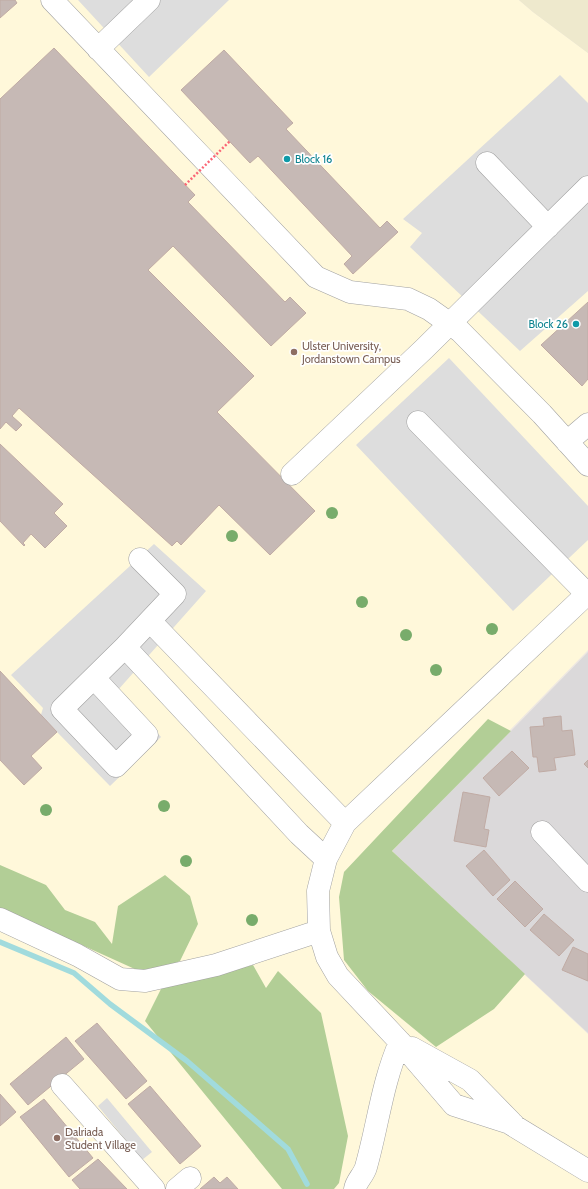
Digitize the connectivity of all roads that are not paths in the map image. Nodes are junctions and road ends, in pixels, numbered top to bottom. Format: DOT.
graph roads {
  1 [pos="52,0"];
  2 [pos="149,0"];
  3 [pos="98,49"];
  4 [pos="487,163"];
  5 [pos="588,187"];
  6 [pos="548,227"];
  7 [pos="449,323"];
  8 [pos="418,422"];
  9 [pos="588,424"];
  10 [pos="567,442"];
  11 [pos="588,465"];
  12 [pos="292,474"];
  13 [pos="140,558"];
  14 [pos="587,594"];
  15 [pos="150,621"];
  16 [pos="125,647"];
  17 [pos="94,678"];
  18 [pos="345,823"];
  19 [pos="542,832"];
  20 [pos="326,859"];
  21 [pos="588,881"];
  22 [pos="0,919"];
  23 [pos="319,931"];
  24 [pos="400,1042"];
  25 [pos="62,1085"];
  26 [pos="588,1171"];
  27 [pos="154,1189"];
  28 [pos="355,1189"];
  1 -- 3 [label="street"];
  2 -- 3 [label="street"];
  3 -- 7 [label="street"];
  4 -- 6 [label="street"];
  5 -- 6 [label="street"];
  6 -- 7 [label="street"];
  7 -- 10 [label="street"];
  7 -- 12 [label="street"];
  8 -- 14 [label="street"];
  9 -- 10 [label="street"];
  10 -- 11 [label="street"];
  13 -- 15 [label="street"];
  14 -- 18 [label="street"];
  15 -- 16 [label="street"];
  15 -- 18 [label="street"];
  16 -- 17 [label="street"];
  16 -- 20 [label="street"];
  18 -- 20 [label="street"];
  19 -- 21 [label="street"];
  20 -- 23 [label="street"];
  22 -- 23 [label="street"];
  23 -- 24 [label="street"];
  24 -- 26 [label="street"];
  24 -- 28 [label="street"];
  25 -- 27 [label="street"];
}
